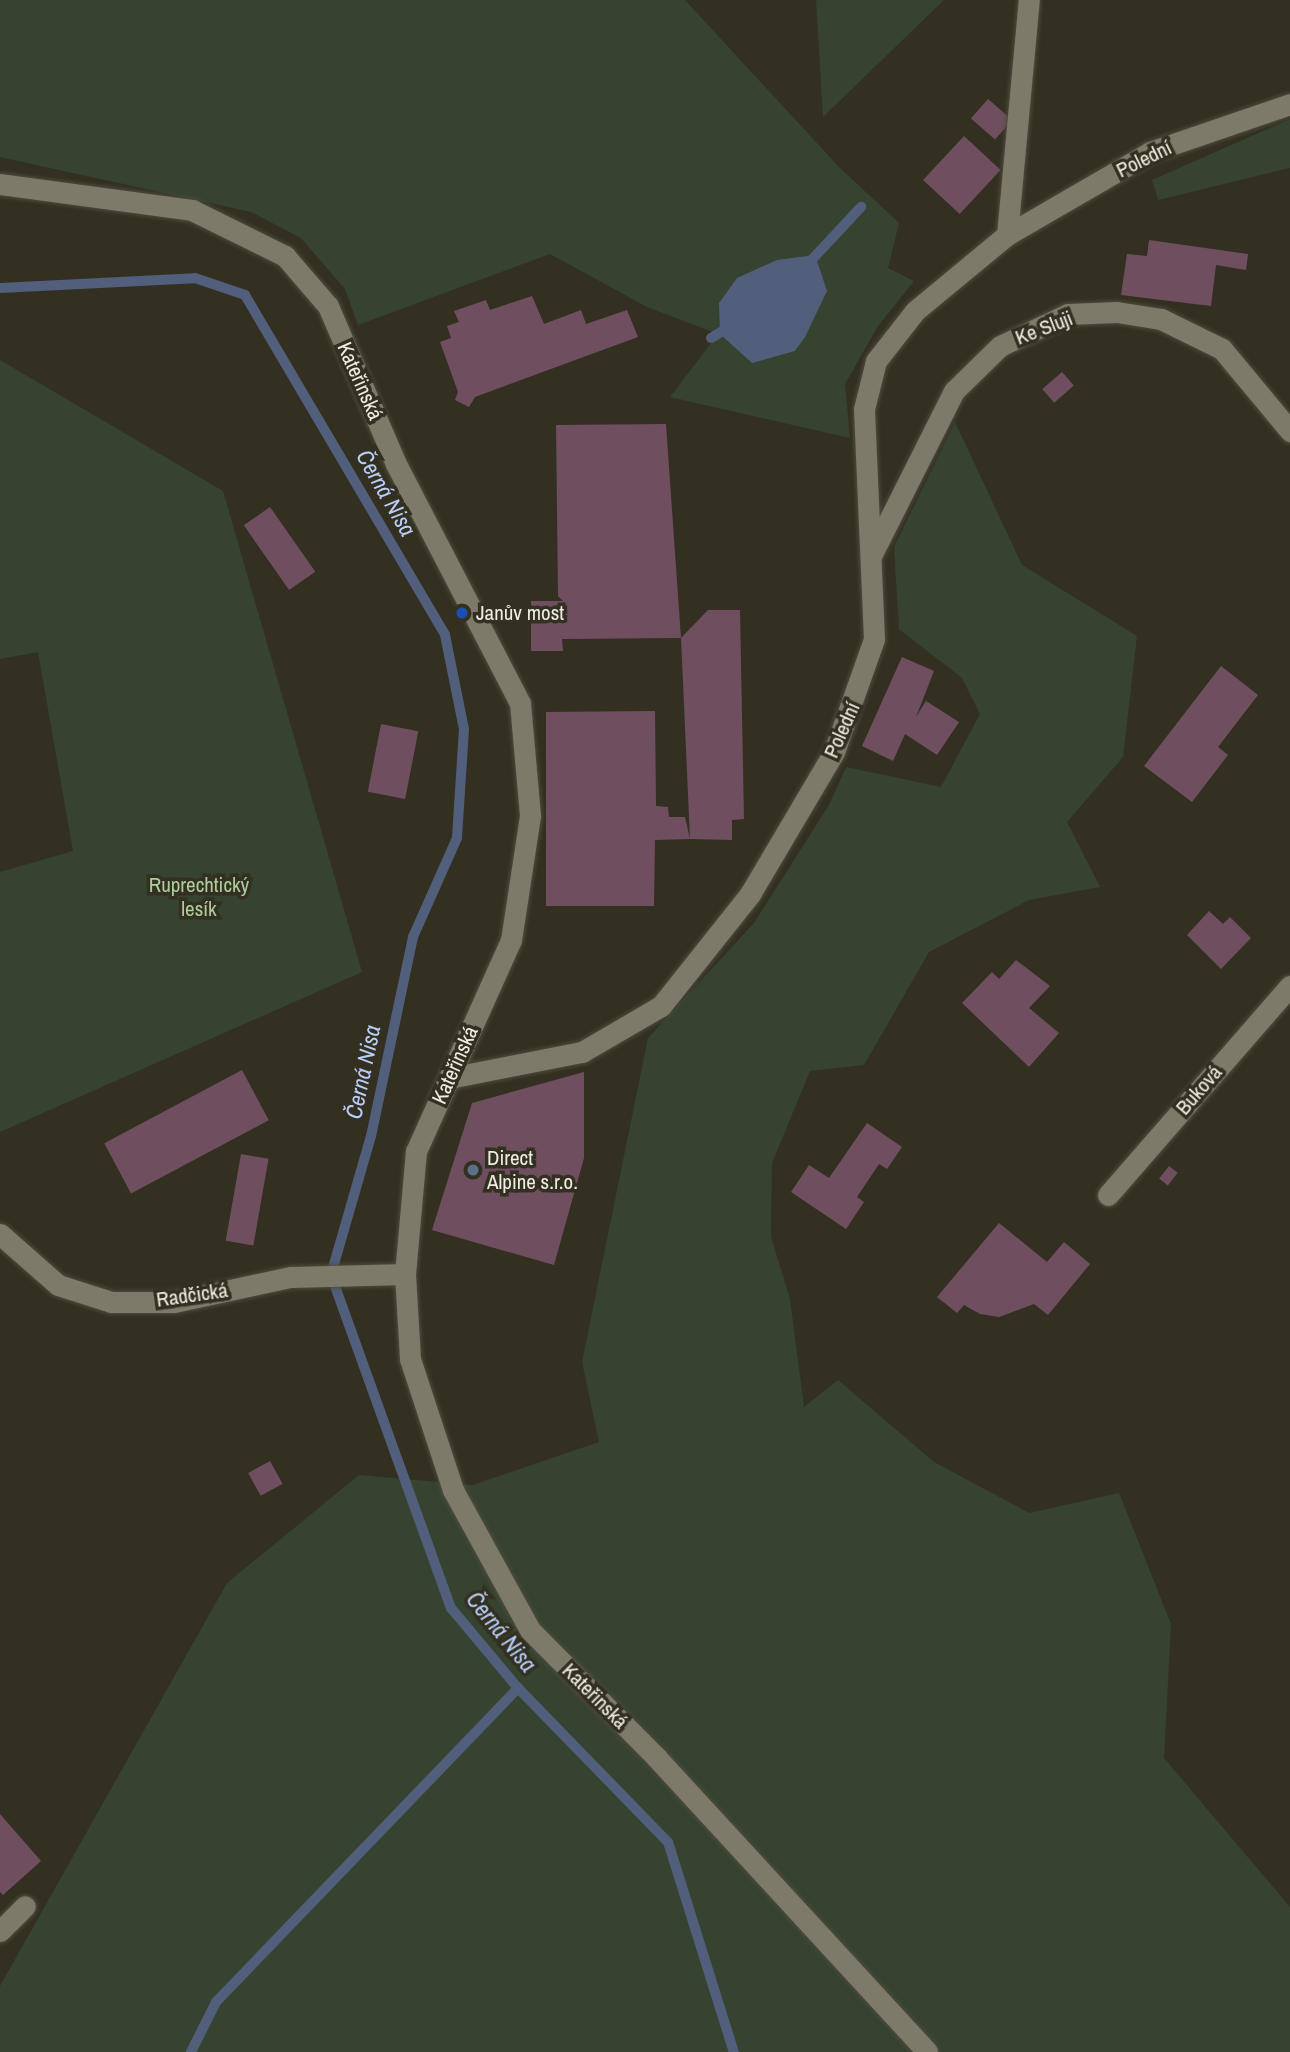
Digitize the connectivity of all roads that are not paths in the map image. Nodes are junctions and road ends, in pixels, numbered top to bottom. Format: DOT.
graph roads {
  1 [pos="1029,0"];
  2 [pos="1290,104"];
  3 [pos="0,184"];
  4 [pos="1007,235"];
  5 [pos="1290,431"];
  6 [pos="872,554"];
  7 [pos="1290,986"];
  8 [pos="449,1078"];
  9 [pos="1108,1195"];
  10 [pos="0,1234"];
  11 [pos="405,1274"];
  12 [pos="24,1906"];
  13 [pos="0,1931"];
  14 [pos="926,2052"];
  1 -- 4 [label="street"];
  2 -- 4 [label="street, Polední"];
  3 -- 8 [label="street, Kateřinská"];
  4 -- 6 [label="street, Polední"];
  5 -- 6 [label="street, Ke Sluji"];
  6 -- 8 [label="street, Polední"];
  7 -- 9 [label="street, Buková"];
  8 -- 11 [label="street, Kateřinská"];
  10 -- 11 [label="street, Radčická"];
  11 -- 14 [label="street, Kateřinská"];
  12 -- 13 [label="street"];
}
